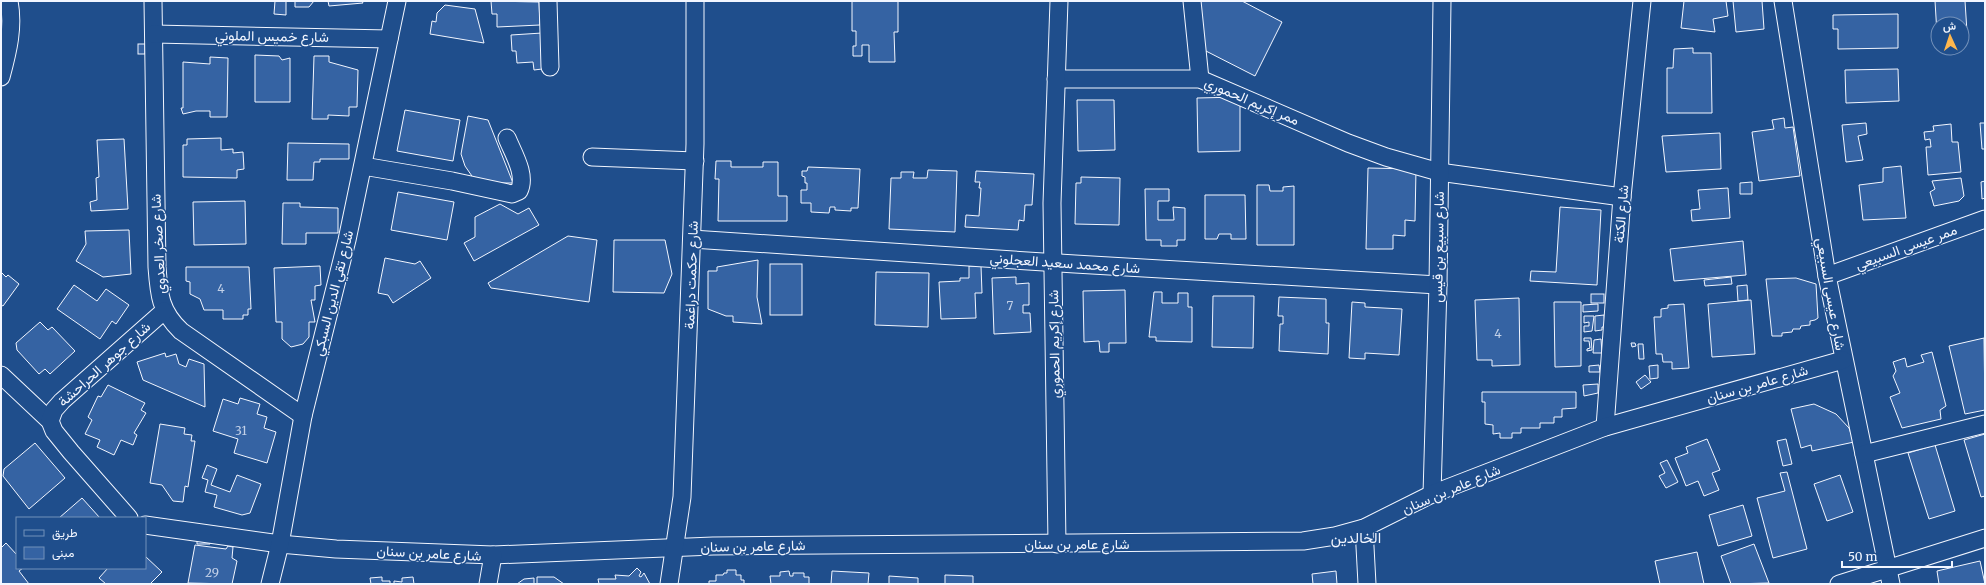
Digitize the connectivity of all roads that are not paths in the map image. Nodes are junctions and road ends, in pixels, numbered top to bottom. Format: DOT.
graph roads {
  1 [pos="9,1"];
  2 [pos="153,1"];
  3 [pos="397,1"];
  4 [pos="548,1"];
  5 [pos="695,1"];
  6 [pos="1059,1"];
  7 [pos="1192,1"];
  8 [pos="1442,1"];
  9 [pos="1642,1"];
  10 [pos="1783,1"];
  11 [pos="154,34"];
  12 [pos="389,38"];
  13 [pos="550,67"];
  14 [pos="1,76"];
  15 [pos="1056,79"];
  16 [pos="1200,79"];
  17 [pos="506,138"];
  18 [pos="592,157"];
  19 [pos="695,161"];
  20 [pos="363,166"];
  21 [pos="1439,172"];
  22 [pos="1622,197"];
  23 [pos="1985,219"];
  24 [pos="692,239"];
  25 [pos="1052,263"];
  26 [pos="1827,276"];
  27 [pos="1438,284"];
  28 [pos="164,311"];
  29 [pos="1843,360"];
  30 [pos="1,375"];
  31 [pos="303,416"];
  32 [pos="50,421"];
  33 [pos="1985,424"];
  34 [pos="1606,428"];
  35 [pos="1864,454"];
  36 [pos="1432,494"];
  37 [pos="128,517"];
  38 [pos="146,525"];
  39 [pos="1364,528"];
  40 [pos="1985,538"];
  41 [pos="280,544"];
  42 [pos="1057,544"];
  43 [pos="675,548"];
  44 [pos="493,555"];
  45 [pos="1890,576"];
  46 [pos="270,584"];
  47 [pos="488,584"];
  48 [pos="669,584"];
  49 [pos="1367,584"];
  50 [pos="1839,584"];
  1 -- 14 [label="street"];
  2 -- 11 [label="street, شارع صخر العدوي"];
  3 -- 12 [label="street, شارع تقي الدين السبكي"];
  4 -- 13 [label="street"];
  5 -- 19 [label="street, شارع حكمت دراغمة"];
  6 -- 15 [label="street, شارع إكريم الحموري"];
  7 -- 16 [label="street"];
  8 -- 21 [label="street, شارع سبيع بن قيس"];
  9 -- 22 [label="street, شارع الكتة"];
  10 -- 26 [label="street, شارع عيسى السبيعي"];
  11 -- 12 [label="street, شارع خميس الملوني"];
  11 -- 28 [label="street, شارع صخر العدوي"];
  12 -- 20 [label="street, شارع تقي الدين السبكي"];
  15 -- 16 [label="street, ممر إكريم الحموري"];
  15 -- 25 [label="street, شارع إكريم الحموري"];
  16 -- 21 [label="street, ممر إكريم الحموري"];
  17 -- 20 [label="street"];
  18 -- 19 [label="street"];
  19 -- 24 [label="street, شارع حكمت دراغمة"];
  20 -- 31 [label="street, شارع تقي الدين السبكي"];
  21 -- 22 [label="street, ممر إكريم الحموري"];
  21 -- 27 [label="street, شارع سبيع بن قيس"];
  22 -- 34 [label="street, شارع الكتة"];
  23 -- 26 [label="street, ممر عيسى السبيعي"];
  24 -- 25 [label="street, شارع محمد سعيد العجلوني"];
  24 -- 43 [label="street, شارع حكمت دراغمة"];
  25 -- 27 [label="street, شارع محمد سعيد العجلوني"];
  25 -- 42 [label="street, شارع إكريم الحموري"];
  26 -- 29 [label="street, شارع عيسى السبيعي"];
  27 -- 36 [label="street, شارع سبيع بن قيس"];
  28 -- 31 [label="street, شارع صخر العدوي"];
  28 -- 32 [label="street, شارع جوهر الحراحشة"];
  29 -- 34 [label="street, شارع عامر بن سنان"];
  29 -- 35 [label="street, شارع عيسى السبيعي"];
  30 -- 32 [label="street, شارع جوهر الحراحشة"];
  31 -- 41 [label="street, شارع تقي الدين السبكي"];
  32 -- 37 [label="street, شارع جوهر الحراحشة"];
  33 -- 35 [label="street"];
  34 -- 36 [label="street, شارع عامر بن سنان"];
  35 -- 45 [label="street, شارع عيسى السبيعي"];
  36 -- 39 [label="street, شارع عامر بن سنان"];
  38 -- 41 [label="street"];
  39 -- 42 [label="street, شارع عامر بن سنان"];
  39 -- 49 [label="street"];
  40 -- 45 [label="street"];
  41 -- 44 [label="street, شارع عامر بن سنان"];
  41 -- 46 [label="street, شارع تقي الدين السبكي"];
  42 -- 43 [label="street, شارع عامر بن سنان"];
  43 -- 44 [label="street, شارع عامر بن سنان"];
  43 -- 48 [label="street, شارع حكمت دراغمة"];
  44 -- 47 [label="street"];
  45 -- 50 [label="street"];
}
